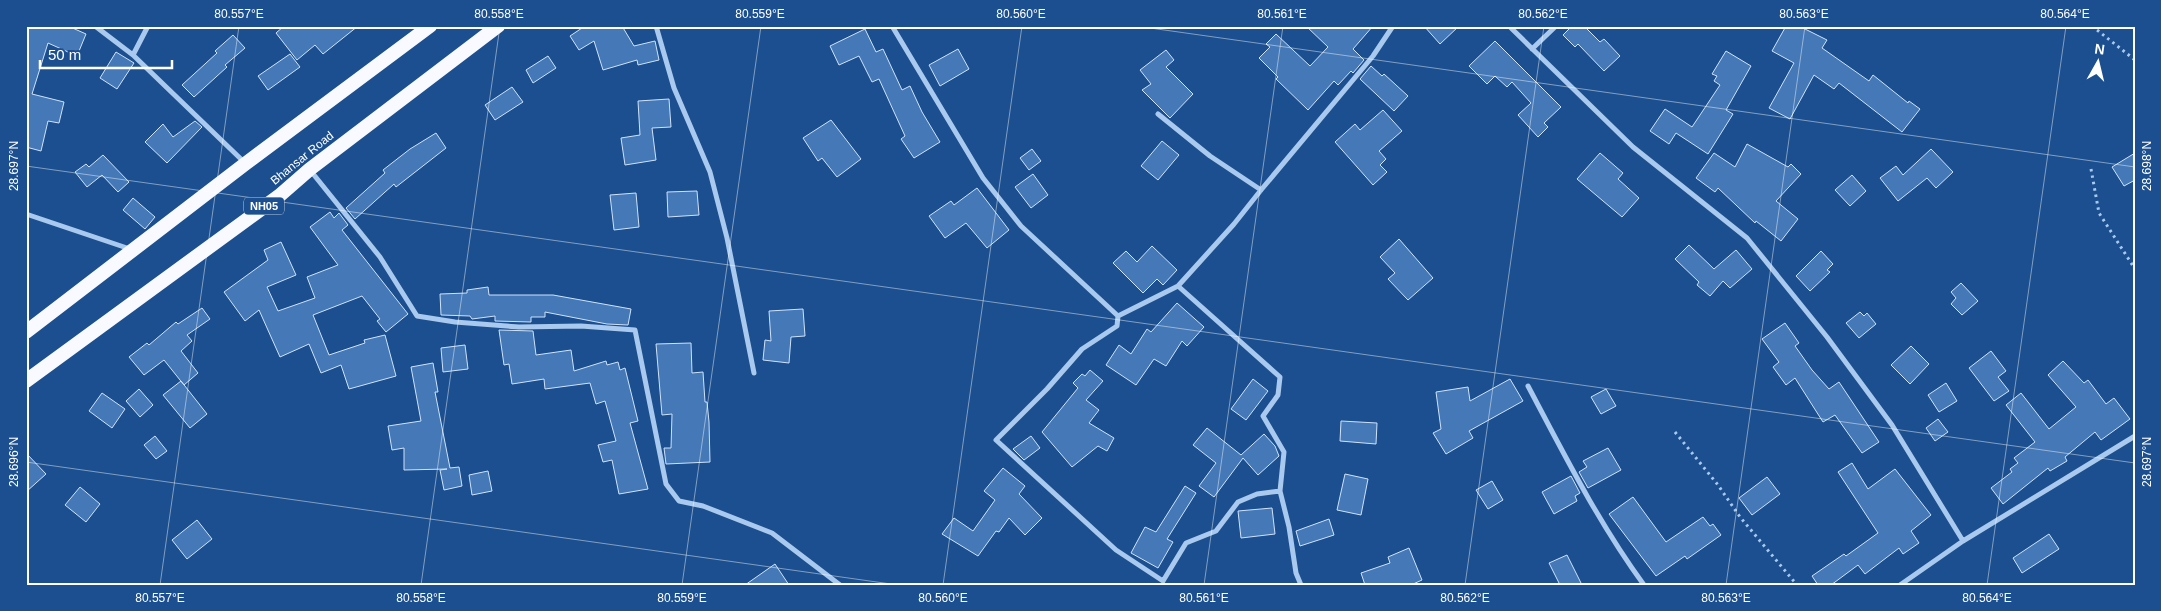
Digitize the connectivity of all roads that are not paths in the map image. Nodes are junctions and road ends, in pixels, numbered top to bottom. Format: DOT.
graph roads {
  1 [pos="95,26"];
  2 [pos="148,26"];
  3 [pos="430,26"];
  4 [pos="498,26"];
  5 [pos="656,26"];
  6 [pos="892,26"];
  7 [pos="1393,26"];
  8 [pos="1509,26"];
  9 [pos="1556,26"];
  10 [pos="1532,49"];
  11 [pos="133,54"];
  12 [pos="1158,114"];
  13 [pos="245,164"];
  14 [pos="310,169"];
  15 [pos="1261,190"];
  16 [pos="26,214"];
  17 [pos="134,250"];
  18 [pos="1178,286"];
  19 [pos="1118,316"];
  20 [pos="26,332"];
  21 [pos="754,373"];
  22 [pos="26,380"];
  23 [pos="1528,386"];
  24 [pos="2135,436"];
  25 [pos="1280,491"];
  26 [pos="1963,541"];
  27 [pos="840,585"];
  28 [pos="1301,585"];
  29 [pos="1644,585"];
  30 [pos="1900,585"];
  1 -- 11 [label="street"];
  2 -- 11 [label="street"];
  3 -- 13 [label="highway"];
  4 -- 14 [label="highway, Bhansar Road / NH05"];
  5 -- 21 [label="street"];
  6 -- 19 [label="street"];
  7 -- 15 [label="street"];
  8 -- 10 [label="street"];
  9 -- 10 [label="street"];
  10 -- 26 [label="street"];
  11 -- 13 [label="street"];
  12 -- 15 [label="street"];
  13 -- 17 [label="highway"];
  14 -- 22 [label="highway, Bhansar Road / NH05"];
  14 -- 27 [label="street"];
  15 -- 18 [label="street"];
  16 -- 17 [label="street"];
  17 -- 20 [label="highway"];
  18 -- 19 [label="street"];
  18 -- 25 [label="street"];
  19 -- 25 [label="street"];
  23 -- 29 [label="street"];
  24 -- 26 [label="street"];
  25 -- 28 [label="street"];
  26 -- 30 [label="street"];
}
